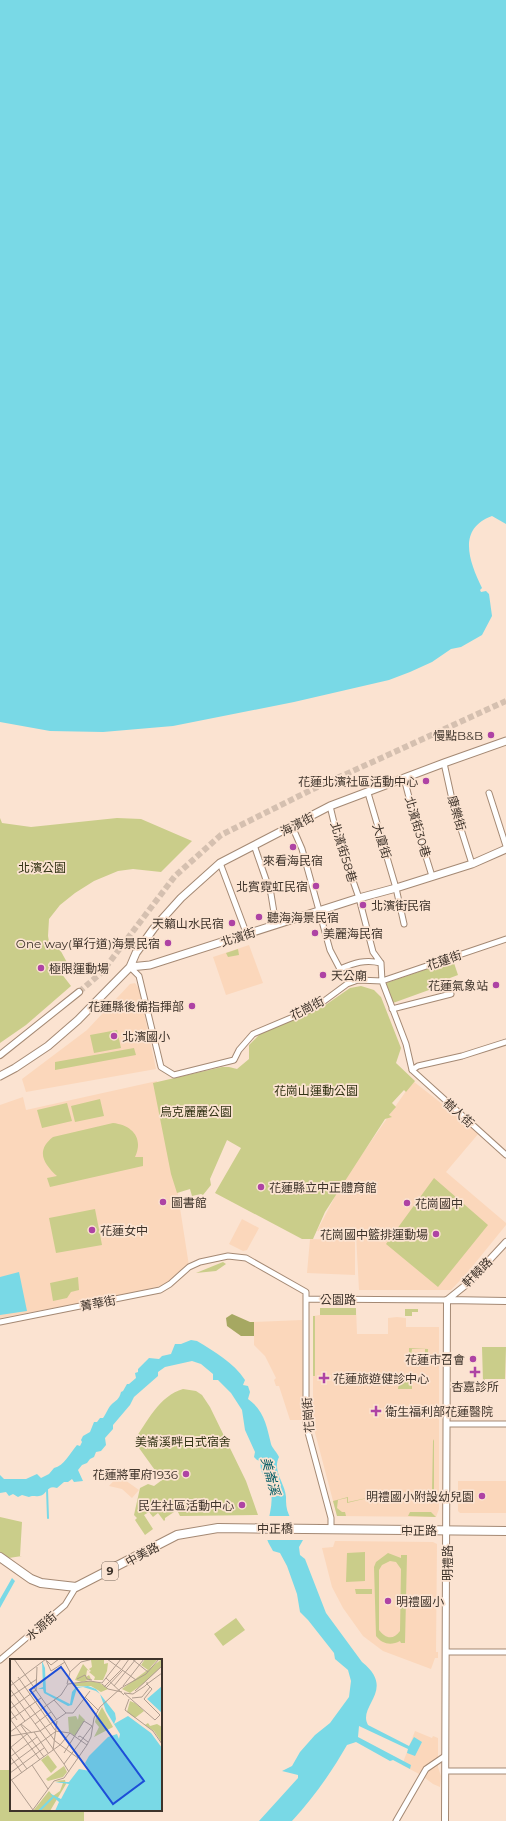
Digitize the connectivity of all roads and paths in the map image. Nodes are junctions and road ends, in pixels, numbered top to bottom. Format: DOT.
graph roads {
  1 [pos="506,741"];
  2 [pos="444,763"];
  3 [pos="404,778"];
  4 [pos="368,793"];
  5 [pos="489,793"];
  6 [pos="330,806"];
  7 [pos="292,826"];
  8 [pos="254,845"];
  9 [pos="506,846"];
  10 [pos="506,849"];
  11 [pos="220,863"];
  12 [pos="472,864"];
  13 [pos="432,876"];
  14 [pos="396,888"];
  15 [pos="358,898"];
  16 [pos="320,912"];
  17 [pos="404,924"];
  18 [pos="276,925"];
  19 [pos="247,935"];
  20 [pos="506,939"];
  21 [pos="381,963"];
  22 [pos="130,967"];
  23 [pos="382,981"];
  24 [pos="79,992"];
  25 [pos="451,994"];
  26 [pos="392,1009"];
  27 [pos="506,1042"];
  28 [pos="0,1055"];
  29 [pos="412,1070"];
  30 [pos="0,1076"];
  31 [pos="506,1155"];
  32 [pos="506,1242"];
  33 [pos="189,1267"];
  34 [pos="306,1299"];
  35 [pos="447,1300"];
  36 [pos="506,1301"];
  37 [pos="0,1322"];
  38 [pos="447,1424"];
  39 [pos="506,1424"];
  40 [pos="331,1529"];
  41 [pos="447,1529"];
  42 [pos="199,1530"];
  43 [pos="506,1531"];
  44 [pos="0,1557"];
  45 [pos="76,1587"];
  46 [pos="447,1652"];
  47 [pos="506,1652"];
  48 [pos="0,1660"];
  49 [pos="446,1756"];
  50 [pos="506,1771"];
  51 [pos="446,1774"];
  52 [pos="396,1821"];
  53 [pos="446,1821"];
  1 -- 2 [label="main road, 海濱街"];
  2 -- 3 [label="main road, 海濱街"];
  2 -- 12 [label="street, 康樂街"];
  3 -- 4 [label="main road, 海濱街"];
  3 -- 13 [label="street, 北濱街30巷"];
  4 -- 6 [label="main road, 海濱街"];
  4 -- 14 [label="street, 大廈街"];
  5 -- 9 [label="street"];
  6 -- 7 [label="main road, 海濱街"];
  6 -- 15 [label="street, 北濱街58巷"];
  7 -- 8 [label="main road, 海濱街"];
  7 -- 16 [label="street"];
  8 -- 11 [label="main road, 海濱街"];
  8 -- 18 [label="street"];
  10 -- 12 [label="main road, 北濱街"];
  11 -- 19 [label="street"];
  11 -- 22 [label="main road, 海濱街"];
  12 -- 13 [label="main road, 北濱街"];
  13 -- 14 [label="main road, 北濱街"];
  14 -- 15 [label="main road, 北濱街"];
  14 -- 17 [label="street, 大廈街"];
  15 -- 16 [label="main road, 北濱街"];
  15 -- 21 [label="street, 北濱街58巷"];
  16 -- 18 [label="main road, 北濱街"];
  16 -- 21 [label="street"];
  18 -- 19 [label="main road, 北濱街"];
  19 -- 22 [label="main road, 北濱街"];
  20 -- 23 [label="street, 花蓮街"];
  21 -- 23 [label="street"];
  22 -- 23 [label="street, 花崗街"];
  22 -- 30 [label="main road"];
  23 -- 26 [label="street"];
  24 -- 28 [label="street"];
  25 -- 26 [label="street"];
  26 -- 29 [label="street"];
  27 -- 29 [label="street"];
  29 -- 31 [label="street, 樹人街"];
  32 -- 35 [label="street, 軒轅路"];
  33 -- 34 [label="street, 公園路"];
  33 -- 37 [label="street, 菁華街"];
  34 -- 35 [label="street, 公園路"];
  34 -- 40 [label="street, 花崗街"];
  35 -- 36 [label="street, 公園路"];
  35 -- 38 [label="street, 明禮路"];
  38 -- 39 [label="street"];
  38 -- 41 [label="street, 明禮路"];
  40 -- 41 [label="main road, 中正路 / 9"];
  40 -- 42 [label="main road, 中正橋 / 9"];
  41 -- 43 [label="main road, 中正路 / 9"];
  41 -- 46 [label="street, 明禮路"];
  42 -- 45 [label="main road, 中美路 / 9"];
  44 -- 45 [label="main road"];
  45 -- 48 [label="street, 水源街"];
  46 -- 47 [label="street"];
  46 -- 49 [label="street, 明禮路"];
  49 -- 51 [label="street, 明禮路"];
  49 -- 52 [label="street"];
  50 -- 51 [label="street"];
  51 -- 53 [label="street, 明禮路"];
}
